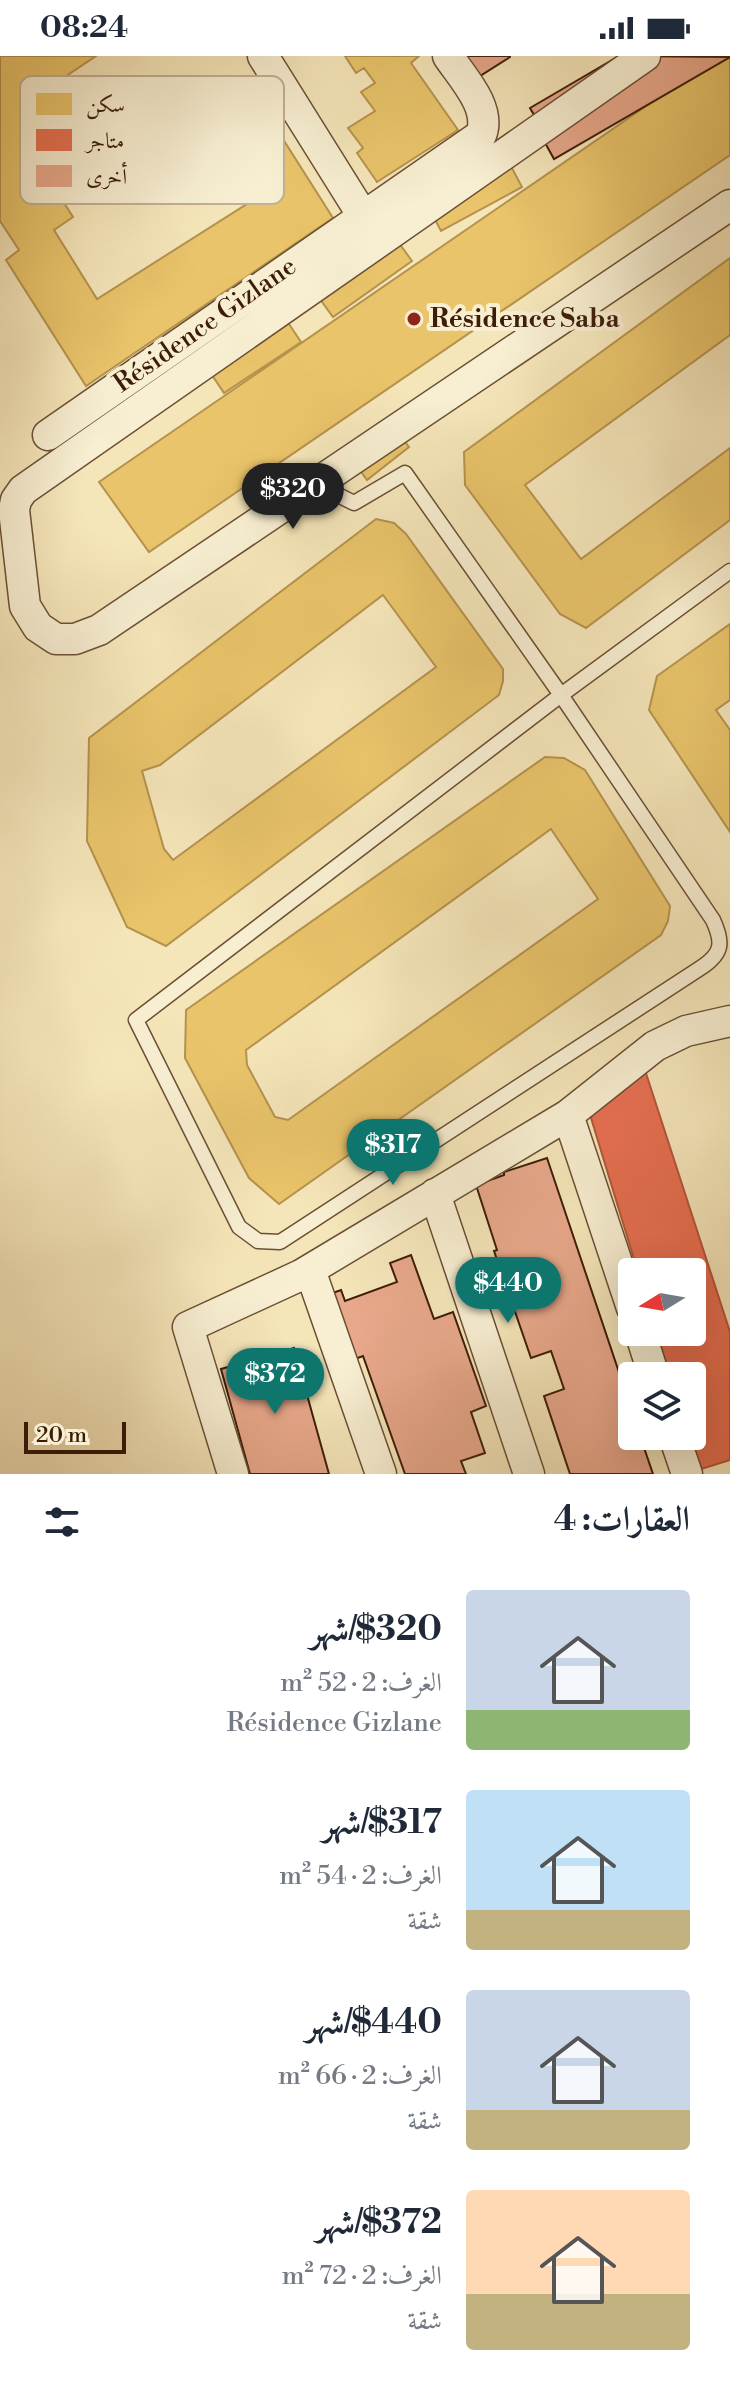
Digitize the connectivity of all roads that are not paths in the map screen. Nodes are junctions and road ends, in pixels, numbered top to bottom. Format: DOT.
graph roads {
  1 [pos="263,56"];
  2 [pos="448,56"];
  3 [pos="645,56"];
  4 [pos="276,76"];
  5 [pos="284,90"];
  6 [pos="730,205"];
  7 [pos="363,216"];
  8 [pos="48,435"];
  9 [pos="316,484"];
  10 [pos="730,571"];
  11 [pos="561,695"];
  12 [pos="730,1021"];
  13 [pos="568,1115"];
  14 [pos="435,1194"];
  15 [pos="618,1266"];
  16 [pos="310,1270"];
  17 [pos="679,1450"];
  18 [pos="233,1474"];
  19 [pos="381,1474"];
  20 [pos="529,1474"];
  21 [pos="687,1474"];
  1 -- 4 [label="street"];
  2 -- 7 [label="street, Résidence Gizlane"];
  3 -- 9 [label="street"];
  5 -- 7 [label="street"];
  6 -- 9 [label="street"];
  7 -- 8 [label="street, Résidence Gizlane"];
  9 -- 11 [label="lane"];
  10 -- 11 [label="lane"];
  11 -- 11 [label="lane"];
  12 -- 13 [label="street"];
  13 -- 14 [label="street"];
  13 -- 15 [label="street"];
  14 -- 16 [label="street"];
  14 -- 20 [label="street"];
  16 -- 18 [label="street"];
  16 -- 19 [label="street"];
  17 -- 21 [label="street"];
}
